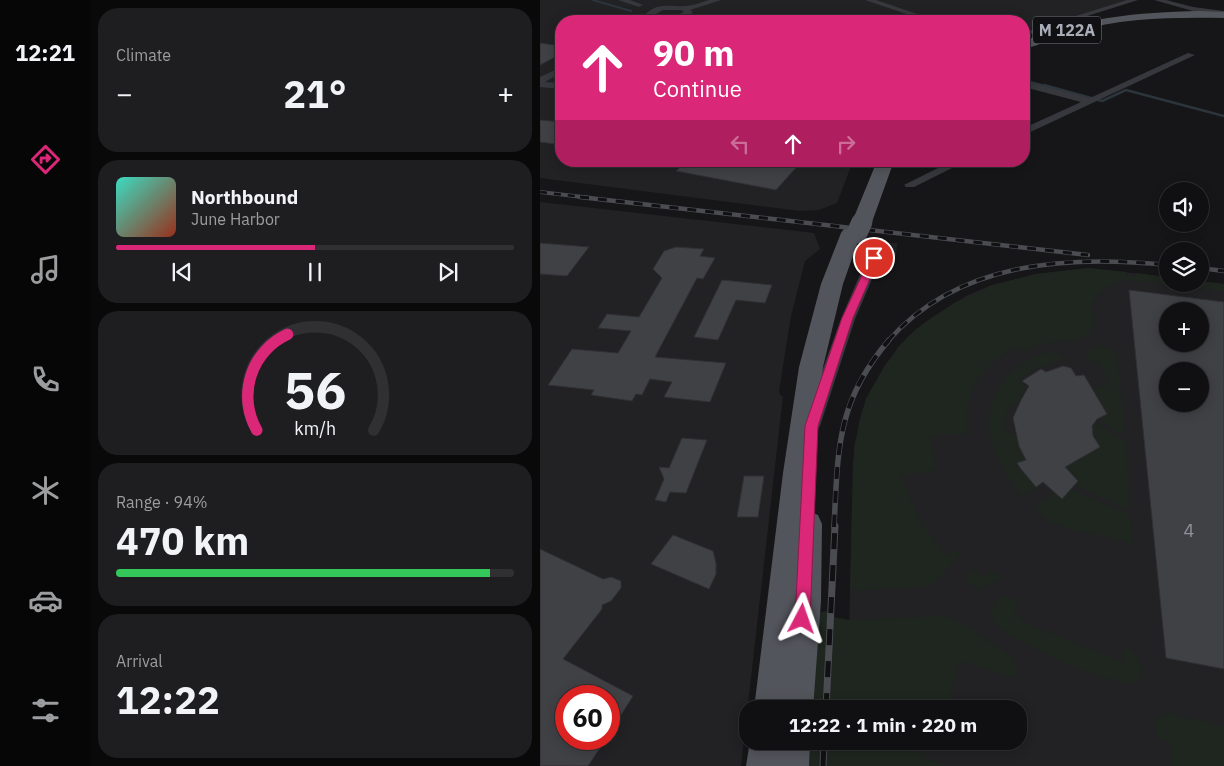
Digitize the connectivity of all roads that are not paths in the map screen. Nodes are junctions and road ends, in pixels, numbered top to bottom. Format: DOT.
graph roads {
  1 [pos="622,0"];
  2 [pos="717,0"];
  3 [pos="869,0"];
  4 [pos="1134,0"];
  5 [pos="1158,0"];
  6 [pos="639,5"];
  7 [pos="663,8"];
  8 [pos="685,12"];
  9 [pos="1224,14"];
  10 [pos="652,15"];
  11 [pos="656,15"];
  12 [pos="679,15"];
  13 [pos="692,15"];
  14 [pos="915,15"];
  15 [pos="1030,32"];
  16 [pos="1030,42"];
  17 [pos="1191,55"];
  18 [pos="555,74"];
  19 [pos="540,83"];
  20 [pos="555,85"];
  21 [pos="1030,85"];
  22 [pos="1089,101"];
  23 [pos="1030,129"];
  24 [pos="878,167"];
  25 [pos="883,167"];
  26 [pos="948,167"];
  27 [pos="910,185"];
  28 [pos="856,227"];
  29 [pos="874,258"];
  30 [pos="812,426"];
  31 [pos="773,700"];
  32 [pos="795,700"];
  33 [pos="768,750"];
  34 [pos="791,750"];
  35 [pos="766,766"];
  36 [pos="790,766"];
  1 -- 6 [label="street"];
  2 -- 8 [label="street"];
  3 -- 14 [label="street"];
  4 -- 15 [label="street"];
  5 -- 9 [label="street"];
  6 -- 7 [label="street"];
  6 -- 10 [label="street"];
  7 -- 8 [label="street"];
  7 -- 11 [label="street"];
  8 -- 12 [label="street"];
  8 -- 13 [label="street"];
  9 -- 16 [label="main road, M 122A"];
  17 -- 22 [label="street"];
  18 -- 19 [label="street"];
  19 -- 20 [label="street"];
  21 -- 22 [label="street"];
  22 -- 23 [label="street"];
  24 -- 28 [label="main road"];
  25 -- 28 [label="main road"];
  26 -- 27 [label="street"];
  28 -- 30 [label="main road"];
  28 -- 31 [label="main road"];
  29 -- 30 [label="street"];
  30 -- 32 [label="main road"];
  33 -- 35 [label="main road"];
  34 -- 36 [label="main road"];
}
